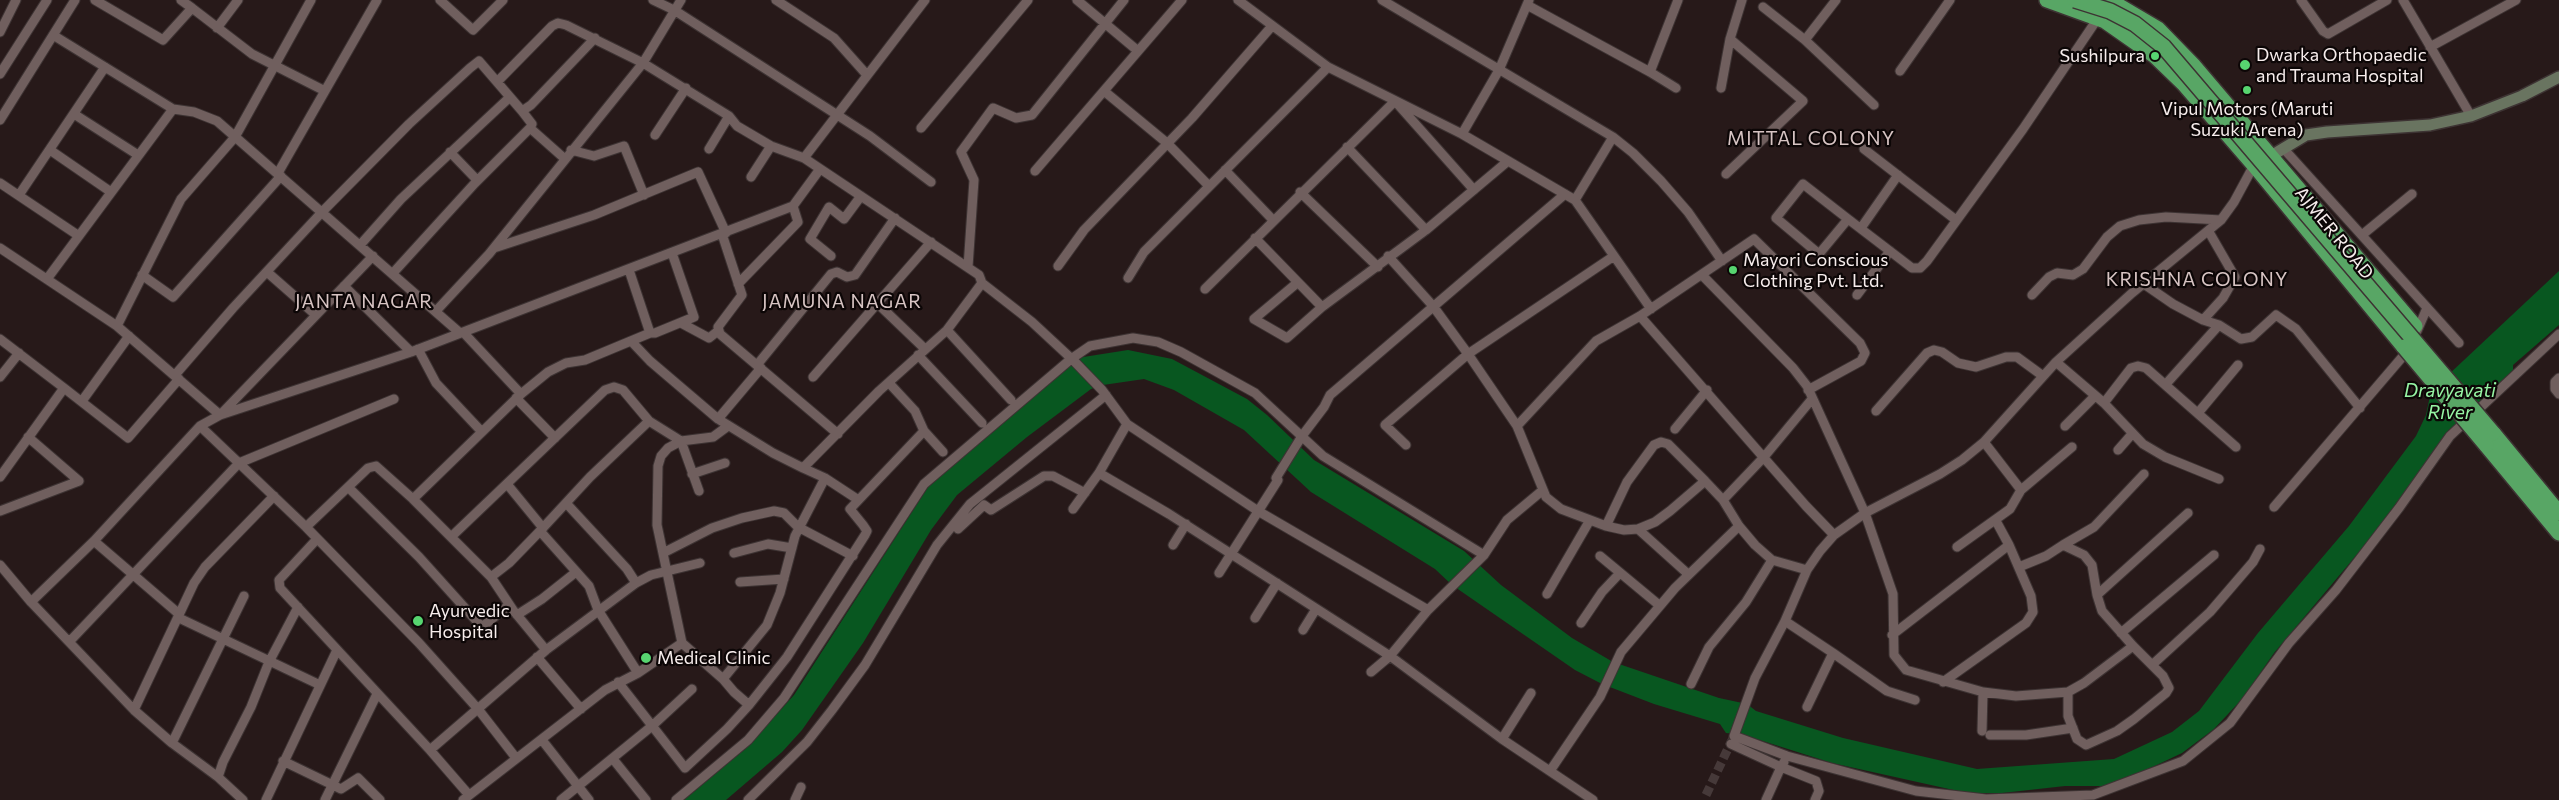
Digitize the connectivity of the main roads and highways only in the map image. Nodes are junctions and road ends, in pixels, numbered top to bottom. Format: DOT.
graph roads {
  1 [pos="2047,0"];
  2 [pos="2075,0"];
  3 [pos="2109,0"];
  4 [pos="2559,499"];
  5 [pos="2559,513"];
  6 [pos="2559,532"];
  1 -- 6 [label="highway, AJMER ROAD, bridge"];
  2 -- 5 [label="highway, bridge"];
  3 -- 4 [label="highway, AJMER ROAD"];
}
